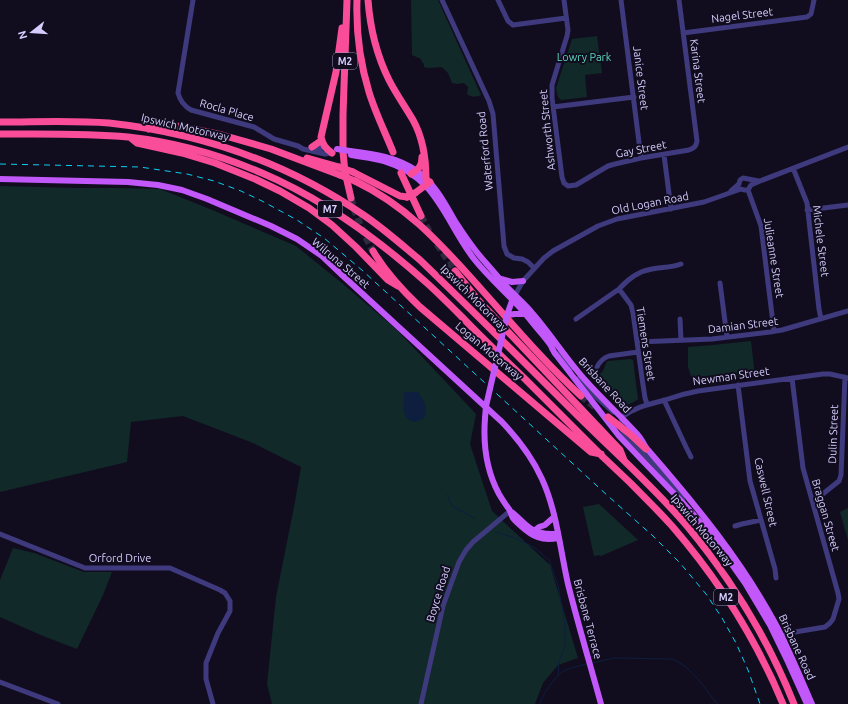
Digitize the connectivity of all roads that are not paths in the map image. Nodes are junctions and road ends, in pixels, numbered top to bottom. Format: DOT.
graph roads {
  1 [pos="193,0"];
  2 [pos="357,0"];
  3 [pos="368,0"];
  4 [pos="442,0"];
  5 [pos="498,0"];
  6 [pos="564,0"];
  7 [pos="621,0"];
  8 [pos="679,0"];
  9 [pos="814,0"];
  10 [pos="347,4"];
  11 [pos="566,18"];
  12 [pos="683,33"];
  13 [pos="634,97"];
  14 [pos="553,107"];
  15 [pos="0,122"];
  16 [pos="148,129"];
  17 [pos="0,134"];
  18 [pos="131,137"];
  19 [pos="322,140"];
  20 [pos="696,145"];
  21 [pos="298,146"];
  22 [pos="848,146"];
  23 [pos="312,147"];
  24 [pos="326,148"];
  25 [pos="424,151"];
  26 [pos="335,152"];
  27 [pos="393,152"];
  28 [pos="664,155"];
  29 [pos="293,157"];
  30 [pos="641,158"];
  31 [pos="793,168"];
  32 [pos="414,172"];
  33 [pos="401,173"];
  34 [pos="0,179"];
  35 [pos="427,182"];
  36 [pos="749,185"];
  37 [pos="568,186"];
  38 [pos="740,187"];
  39 [pos="351,198"];
  40 [pos="848,205"];
  41 [pos="671,209"];
  42 [pos="807,210"];
  43 [pos="420,216"];
  44 [pos="373,251"];
  45 [pos="681,264"];
  46 [pos="534,268"];
  47 [pos="454,272"];
  48 [pos="501,279"];
  49 [pos="523,281"];
  50 [pos="720,283"];
  51 [pos="398,286"];
  52 [pos="619,289"];
  53 [pos="514,298"];
  54 [pos="848,311"];
  55 [pos="508,314"];
  56 [pos="525,314"];
  57 [pos="576,319"];
  58 [pos="680,319"];
  59 [pos="821,319"];
  60 [pos="774,331"];
  61 [pos="727,337"];
  62 [pos="681,340"];
  63 [pos="638,342"];
  64 [pos="551,346"];
  65 [pos="638,352"];
  66 [pos="597,367"];
  67 [pos="792,378"];
  68 [pos="847,378"];
  69 [pos="738,385"];
  70 [pos="581,396"];
  71 [pos="664,400"];
  72 [pos="647,404"];
  73 [pos="608,417"];
  74 [pos="622,417"];
  75 [pos="621,427"];
  76 [pos="646,449"];
  77 [pos="601,454"];
  78 [pos="691,457"];
  79 [pos="625,462"];
  80 [pos="812,500"];
  81 [pos="683,503"];
  82 [pos="510,511"];
  83 [pos="554,516"];
  84 [pos="761,520"];
  85 [pos="735,526"];
  86 [pos="534,531"];
  87 [pos="0,534"];
  88 [pos="558,536"];
  89 [pos="776,578"];
  90 [pos="779,637"];
  91 [pos="0,682"];
  92 [pos="58,704"];
  93 [pos="213,704"];
  94 [pos="421,704"];
  95 [pos="601,704"];
  96 [pos="783,704"];
  97 [pos="794,704"];
  98 [pos="807,704"];
  99 [pos="812,704"];
  1 -- 21 [label="street, Rocla Place"];
  2 -- 27 [label="highway, M2"];
  3 -- 25 [label="highway"];
  4 -- 46 [label="street, Waterford Road"];
  5 -- 11 [label="street"];
  6 -- 11 [label="street, Ashworth Street"];
  7 -- 13 [label="street, Janice Street"];
  8 -- 12 [label="street, Karina Street"];
  9 -- 12 [label="street, Nagel Street"];
  10 -- 19 [label="highway"];
  10 -- 39 [label="highway, M2"];
  11 -- 14 [label="street, Ashworth Street"];
  12 -- 20 [label="street, Karina Street"];
  13 -- 14 [label="street"];
  13 -- 30 [label="street, Janice Street"];
  14 -- 37 [label="street, Ashworth Street"];
  15 -- 16 [label="highway, Ipswich Motorway / M7"];
  16 -- 29 [label="highway"];
  16 -- 79 [label="highway, Ipswich Motorway / M7"];
  17 -- 18 [label="highway, Ipswich Motorway / M7"];
  18 -- 51 [label="highway"];
  18 -- 77 [label="highway, Ipswich Motorway / M7"];
  19 -- 23 [label="highway"];
  19 -- 24 [label="highway"];
  20 -- 28 [label="street, Gay Street"];
  21 -- 23 [label="street, Rocla Place"];
  21 -- 26 [label="street, Rocla Place"];
  22 -- 31 [label="street"];
  23 -- 24 [label="street, Rocla Place"];
  24 -- 26 [label="highway"];
  25 -- 32 [label="highway"];
  25 -- 35 [label="highway"];
  26 -- 32 [label="main road, Brisbane Road"];
  28 -- 30 [label="street, Gay Street"];
  28 -- 41 [label="street"];
  29 -- 35 [label="highway, bridge"];
  29 -- 70 [label="highway, bridge"];
  30 -- 37 [label="street, Gay Street"];
  31 -- 36 [label="street"];
  31 -- 42 [label="street, Michele Street"];
  32 -- 35 [label="main road, Brisbane Road"];
  33 -- 43 [label="highway"];
  34 -- 83 [label="main road, Wilruna Street"];
  35 -- 48 [label="main road, Brisbane Road"];
  35 -- 53 [label="main road, Brisbane Road"];
  36 -- 38 [label="street"];
  36 -- 38 [label="street"];
  36 -- 60 [label="street, Julieanne Street"];
  38 -- 41 [label="street, Old Logan Road"];
  40 -- 42 [label="street"];
  41 -- 46 [label="street, Old Logan Road"];
  42 -- 59 [label="street, Michele Street"];
  44 -- 51 [label="highway, Logan Motorway / M2"];
  45 -- 52 [label="street"];
  46 -- 49 [label="street, Old Logan Road"];
  47 -- 79 [label="highway, Logan Motorway / M2"];
  48 -- 49 [label="main road"];
  48 -- 53 [label="main road, Brisbane Road"];
  49 -- 53 [label="street, Old Logan Road"];
  50 -- 61 [label="street"];
  51 -- 77 [label="highway, Logan Motorway / M2"];
  52 -- 57 [label="street"];
  52 -- 63 [label="street, Tiemens Street"];
  53 -- 55 [label="main road, Old Logan Road"];
  53 -- 56 [label="main road, Brisbane Road"];
  53 -- 74 [label="main road, Brisbane Road"];
  54 -- 59 [label="street, Damian Street"];
  55 -- 56 [label="main road"];
  55 -- 82 [label="main road, Old Logan Road, bridge"];
  56 -- 64 [label="main road, Brisbane Road"];
  58 -- 62 [label="street"];
  59 -- 60 [label="street, Damian Street"];
  60 -- 61 [label="street, Damian Street"];
  61 -- 62 [label="street, Damian Street"];
  62 -- 63 [label="street, Damian Street"];
  63 -- 65 [label="street, Tiemens Street"];
  64 -- 74 [label="street"];
  64 -- 81 [label="main road, Brisbane Road"];
  65 -- 66 [label="street"];
  65 -- 72 [label="street, Tiemens Street"];
  67 -- 68 [label="street, Newman Street"];
  67 -- 69 [label="street, Newman Street"];
  67 -- 80 [label="street, Braggan Street"];
  68 -- 80 [label="street, Dulin Street"];
  69 -- 71 [label="street, Newman Street"];
  69 -- 84 [label="street, Caswell Street"];
  71 -- 72 [label="street, Newman Street"];
  71 -- 78 [label="street"];
  72 -- 74 [label="street, Newman Street"];
  73 -- 75 [label="highway"];
  74 -- 75 [label="street"];
  74 -- 76 [label="main road, Brisbane Road"];
  75 -- 76 [label="highway"];
  75 -- 81 [label="street"];
  76 -- 90 [label="main road, Brisbane Road"];
  77 -- 96 [label="highway, Ipswich Motorway / M2"];
  79 -- 97 [label="highway, Ipswich Motorway / M2"];
  80 -- 90 [label="street, Braggan Street"];
  81 -- 90 [label="main road, Brisbane Road"];
  82 -- 86 [label="main road, Old Logan Road"];
  82 -- 88 [label="main road, Old Logan Road"];
  82 -- 94 [label="street, Boyce Road"];
  83 -- 86 [label="main road"];
  83 -- 88 [label="main road, Wilruna Street"];
  84 -- 85 [label="street"];
  84 -- 89 [label="street, Caswell Street"];
  86 -- 88 [label="main road"];
  87 -- 93 [label="street, Orford Drive"];
  88 -- 95 [label="main road, Brisbane Terrace"];
  90 -- 98 [label="main road, Brisbane Road"];
  90 -- 99 [label="main road, Brisbane Road"];
  91 -- 92 [label="street"];
}
